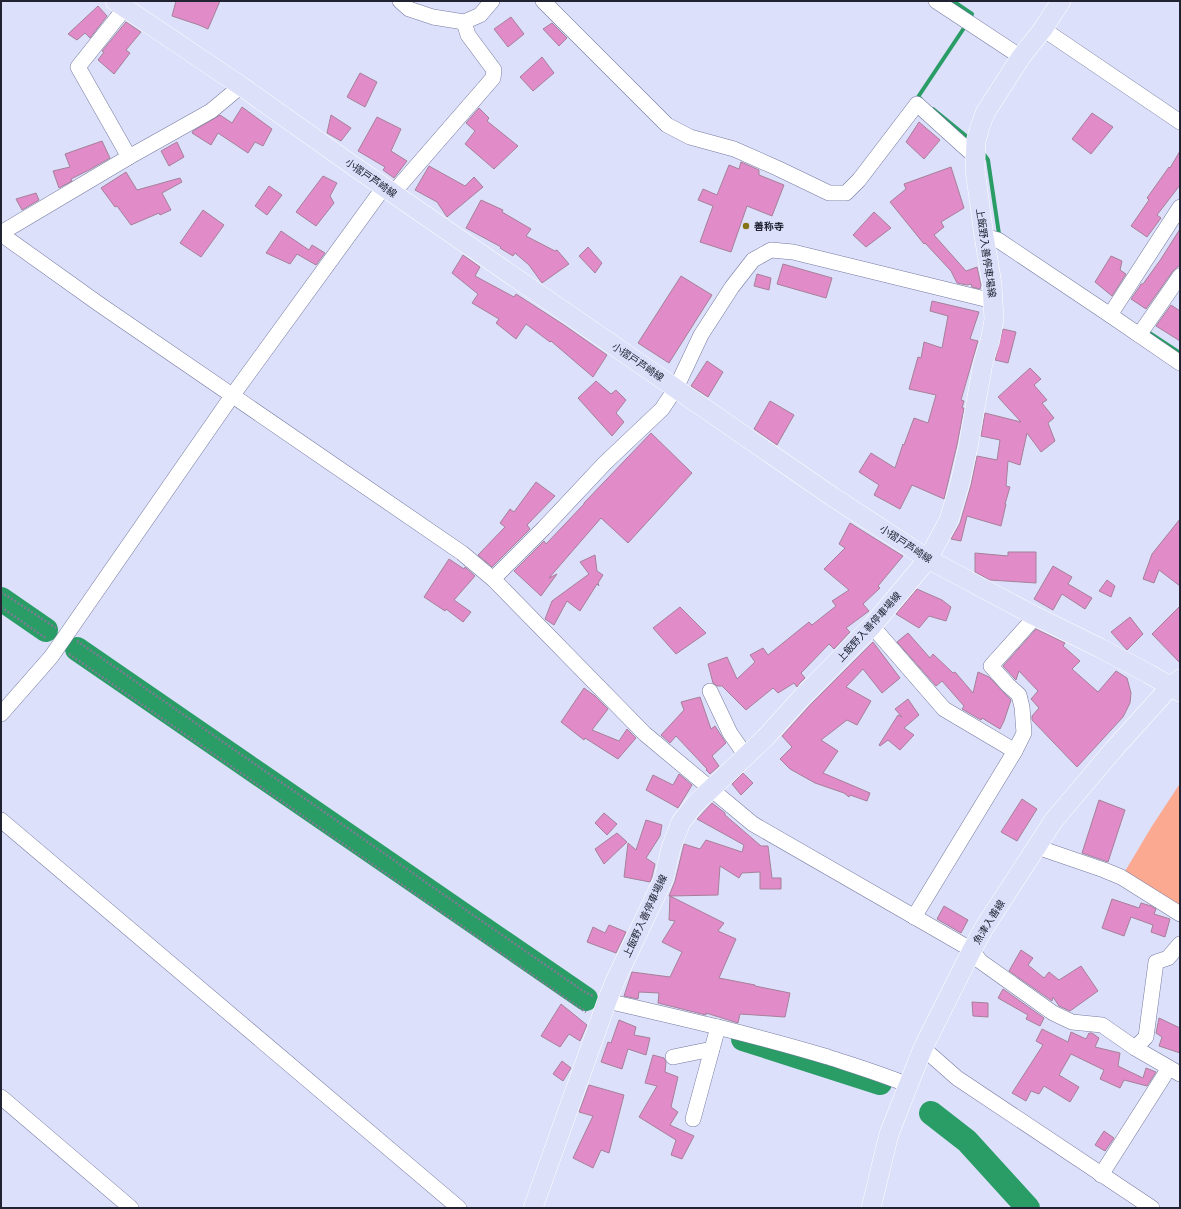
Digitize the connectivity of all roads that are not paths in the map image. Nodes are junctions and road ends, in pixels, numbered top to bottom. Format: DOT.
graph roads {
  1 [pos="400,1"];
  2 [pos="492,1"];
  3 [pos="543,1"];
  4 [pos="936,1"];
  5 [pos="1061,1"];
  6 [pos="120,5"];
  7 [pos="464,22"];
  8 [pos="1042,29"];
  9 [pos="1021,57"];
  10 [pos="241,86"];
  11 [pos="1180,122"];
  12 [pos="976,152"];
  13 [pos="129,157"];
  14 [pos="388,190"];
  15 [pos="1180,207"];
  16 [pos="1,234"];
  17 [pos="984,236"];
  18 [pos="1180,276"];
  19 [pos="993,300"];
  20 [pos="1110,315"];
  21 [pos="1139,335"];
  22 [pos="1180,364"];
  23 [pos="676,388"];
  24 [pos="232,396"];
  25 [pos="928,559"];
  26 [pos="493,579"];
  27 [pos="1036,616"];
  28 [pos="872,626"];
  29 [pos="1177,686"];
  30 [pos="710,691"];
  31 [pos="1,714"];
  32 [pos="1015,751"];
  33 [pos="746,756"];
  34 [pos="710,790"];
  35 [pos="1,820"];
  36 [pos="1037,847"];
  37 [pos="1180,914"];
  38 [pos="914,917"];
  39 [pos="1180,944"];
  40 [pos="972,950"];
  41 [pos="607,1001"];
  42 [pos="718,1027"];
  43 [pos="923,1048"];
  44 [pos="1136,1048"];
  45 [pos="712,1049"];
  46 [pos="673,1057"];
  47 [pos="1175,1071"];
  48 [pos="908,1085"];
  49 [pos="1,1097"];
  50 [pos="693,1119"];
  51 [pos="1101,1175"];
  52 [pos="131,1208"];
  53 [pos="459,1208"];
  54 [pos="533,1208"];
  55 [pos="871,1208"];
  56 [pos="1152,1208"];
  1 -- 7 [label="street"];
  2 -- 7 [label="street"];
  3 -- 12 [label="street"];
  4 -- 9 [label="street"];
  5 -- 8 [label="main road, 上飯野入善停車場線"];
  6 -- 10 [label="main road, 小摺戸芦崎線"];
  6 -- 13 [label="street"];
  7 -- 14 [label="street"];
  8 -- 9 [label="main road, 上飯野入善停車場線"];
  8 -- 11 [label="street"];
  9 -- 12 [label="main road, 上飯野入善停車場線"];
  10 -- 13 [label="street"];
  10 -- 14 [label="main road, 小摺戸芦崎線"];
  12 -- 17 [label="main road, 上飯野入善停車場線"];
  13 -- 16 [label="street"];
  14 -- 23 [label="main road, 小摺戸芦崎線"];
  14 -- 24 [label="street"];
  15 -- 20 [label="street"];
  16 -- 24 [label="street"];
  17 -- 19 [label="main road, 上飯野入善停車場線"];
  17 -- 20 [label="street"];
  18 -- 21 [label="street"];
  19 -- 23 [label="street"];
  19 -- 25 [label="main road, 上飯野入善停車場線"];
  20 -- 21 [label="street"];
  21 -- 22 [label="street"];
  23 -- 25 [label="main road, 小摺戸芦崎線"];
  23 -- 26 [label="street"];
  24 -- 26 [label="street"];
  24 -- 31 [label="street"];
  25 -- 27 [label="main road, 小摺戸芦崎線"];
  25 -- 28 [label="main road, 上飯野入善停車場線"];
  26 -- 34 [label="street"];
  27 -- 29 [label="main road, 小摺戸芦崎線"];
  27 -- 32 [label="street"];
  28 -- 32 [label="street"];
  28 -- 33 [label="main road, 上飯野入善停車場線"];
  29 -- 36 [label="main road, 魚津入善線"];
  30 -- 33 [label="street"];
  32 -- 38 [label="street"];
  33 -- 34 [label="main road, 上飯野入善停車場線"];
  34 -- 38 [label="street"];
  34 -- 41 [label="main road, 上飯野入善停車場線"];
  35 -- 53 [label="street"];
  36 -- 37 [label="street"];
  36 -- 40 [label="main road, 魚津入善線"];
  38 -- 40 [label="street"];
  39 -- 44 [label="street"];
  40 -- 43 [label="main road, 魚津入善線"];
  40 -- 44 [label="street"];
  41 -- 42 [label="street"];
  41 -- 54 [label="main road, 上飯野入善停車場線"];
  42 -- 45 [label="street"];
  42 -- 48 [label="street"];
  43 -- 48 [label="main road, 魚津入善線"];
  43 -- 51 [label="street"];
  44 -- 47 [label="street"];
  45 -- 46 [label="street"];
  45 -- 50 [label="street"];
  47 -- 51 [label="street"];
  48 -- 55 [label="main road, 魚津入善線"];
  49 -- 52 [label="street"];
  51 -- 56 [label="street"];
}
